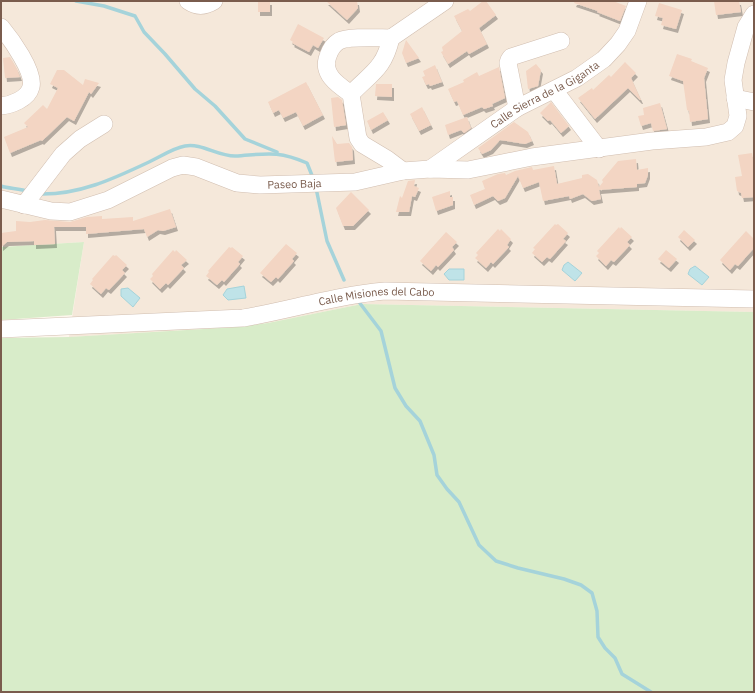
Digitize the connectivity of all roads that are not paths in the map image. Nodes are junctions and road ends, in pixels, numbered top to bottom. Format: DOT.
graph roads {
  1 [pos="188,1"];
  2 [pos="214,1"];
  3 [pos="445,1"];
  4 [pos="638,1"];
  5 [pos="751,24"];
  6 [pos="1,28"];
  7 [pos="391,38"];
  8 [pos="561,41"];
  9 [pos="554,90"];
  10 [pos="351,94"];
  11 [pos="734,98"];
  12 [pos="754,102"];
  13 [pos="1,106"];
  14 [pos="517,108"];
  15 [pos="104,124"];
  16 [pos="599,148"];
  17 [pos="430,169"];
  18 [pos="403,171"];
  19 [pos="1,199"];
  20 [pos="24,205"];
  21 [pos="754,298"];
  22 [pos="1,329"];
  1 -- 2 [label="street"];
  3 -- 7 [label="street"];
  4 -- 9 [label="street, Calle Sierra de la Giganta"];
  5 -- 11 [label="street"];
  6 -- 13 [label="street"];
  7 -- 10 [label="street"];
  7 -- 10 [label="street"];
  8 -- 14 [label="street"];
  9 -- 14 [label="street, Calle Sierra de la Giganta"];
  9 -- 16 [label="street"];
  10 -- 18 [label="street"];
  11 -- 12 [label="street"];
  11 -- 16 [label="street, Paseo Baja"];
  14 -- 17 [label="street, Calle Sierra de la Giganta"];
  15 -- 20 [label="street"];
  16 -- 17 [label="street, Paseo Baja"];
  17 -- 18 [label="street, Paseo Baja"];
  18 -- 20 [label="street, Paseo Baja"];
  19 -- 20 [label="street, Paseo Baja"];
  21 -- 22 [label="street, Calle Misiones del Cabo"];
}
